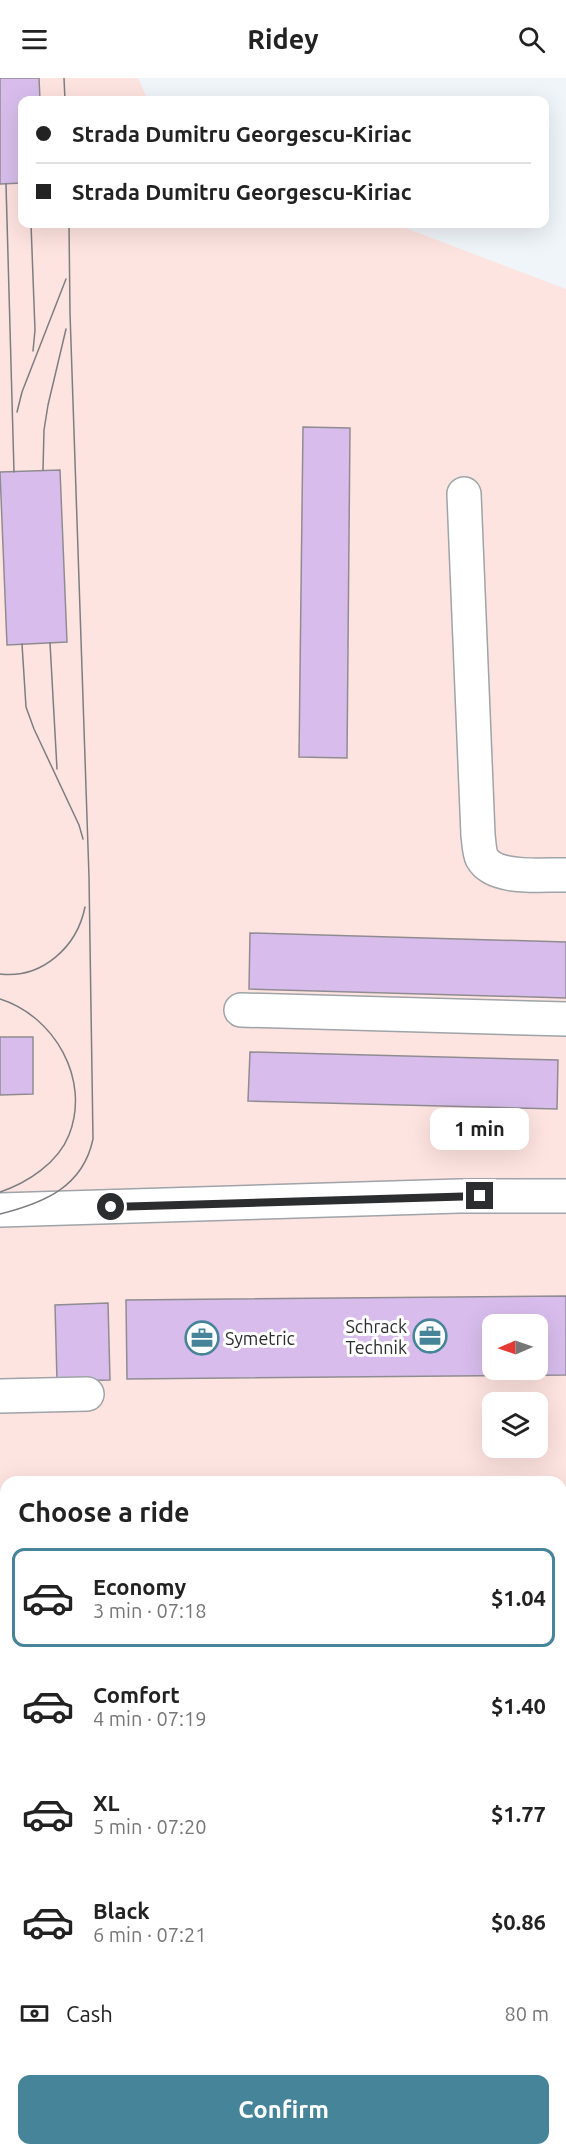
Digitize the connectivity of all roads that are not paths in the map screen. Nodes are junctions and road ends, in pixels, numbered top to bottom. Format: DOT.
graph roads {
  1 [pos="464,494"];
  2 [pos="566,875"];
  3 [pos="241,1010"];
  4 [pos="566,1019"];
  5 [pos="566,1196"];
  6 [pos="0,1210"];
  7 [pos="87,1394"];
  8 [pos="0,1396"];
  1 -- 2 [label="main road"];
  3 -- 4 [label="main road"];
  5 -- 6 [label="main road"];
  7 -- 8 [label="main road"];
}
